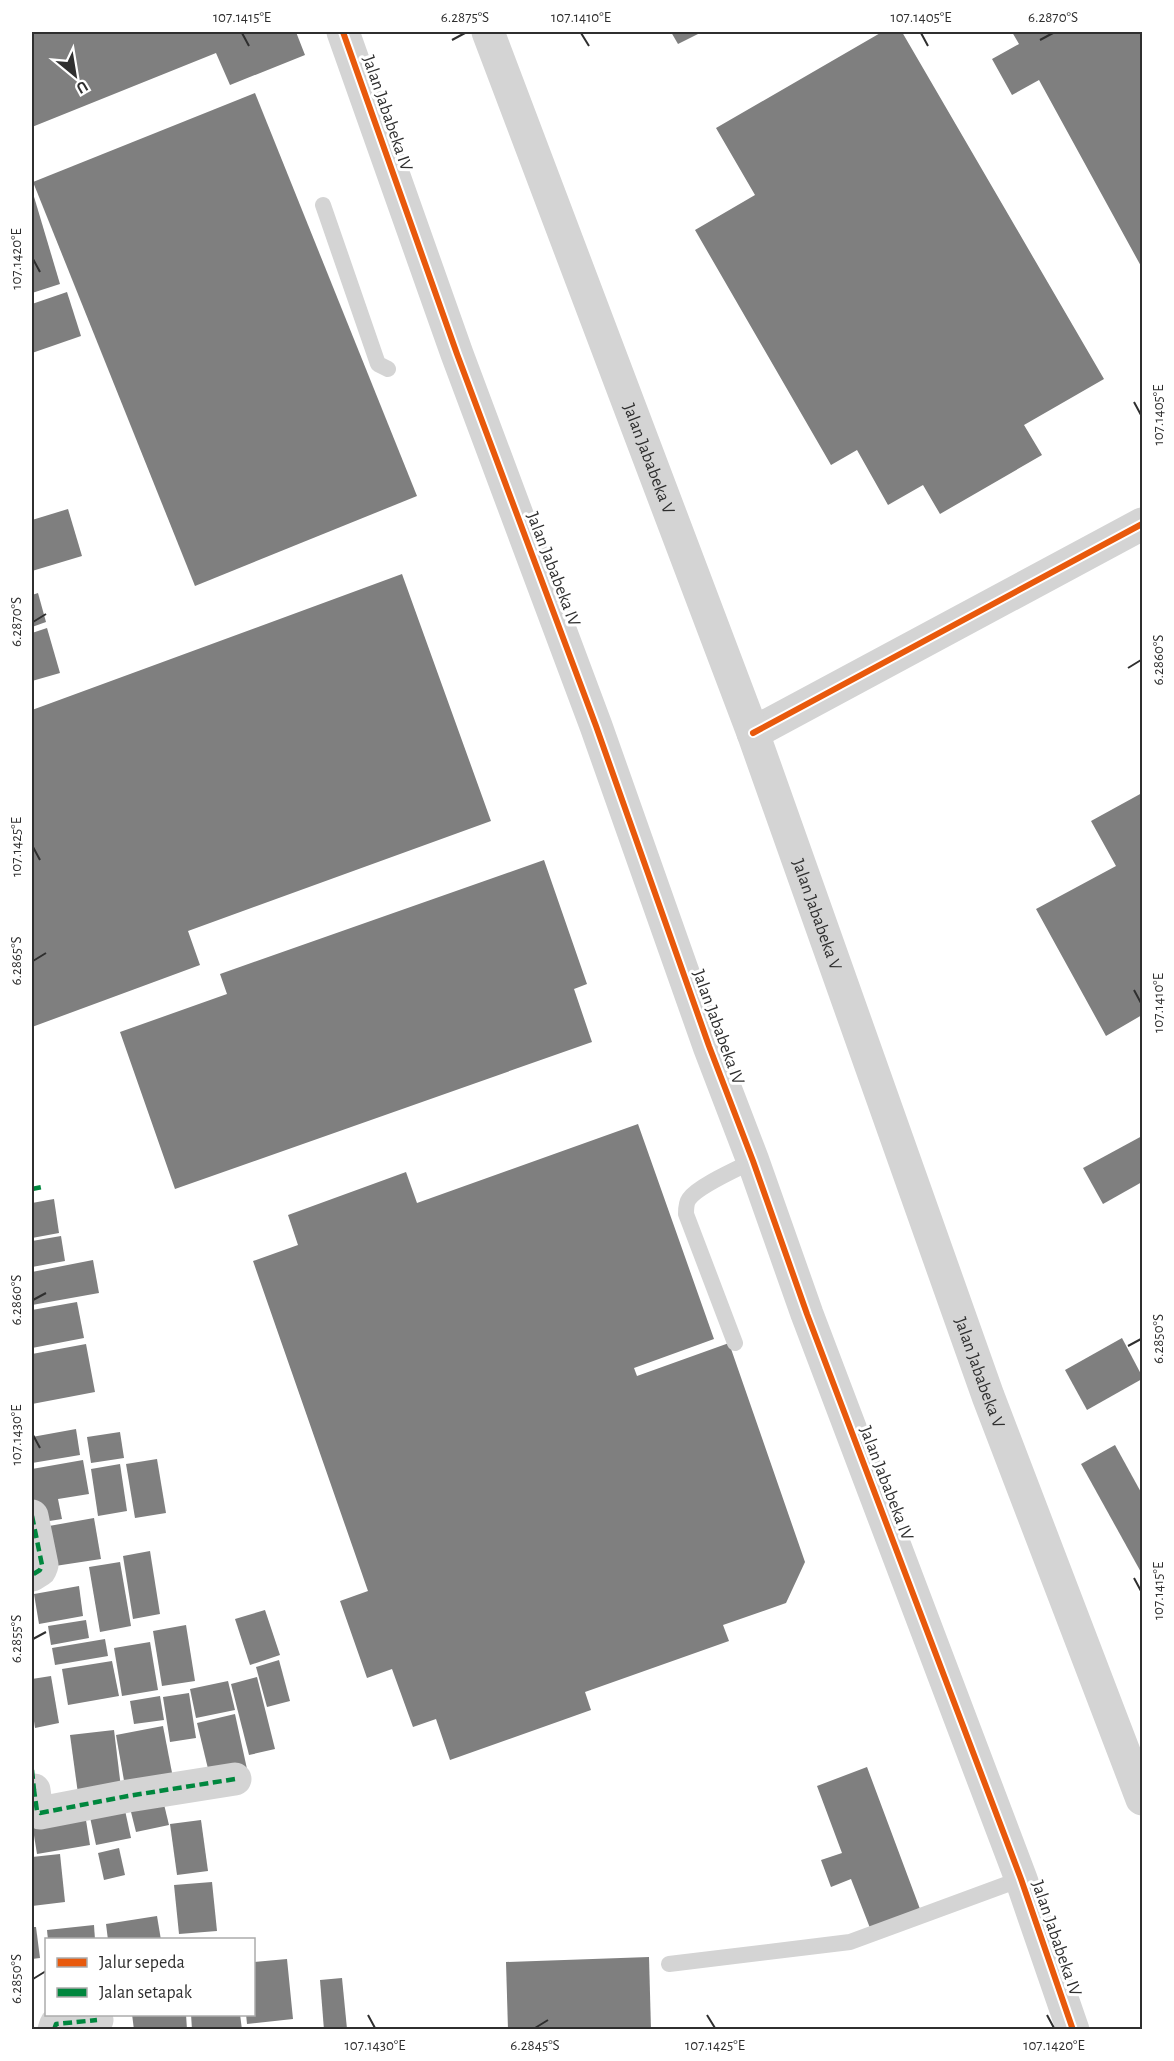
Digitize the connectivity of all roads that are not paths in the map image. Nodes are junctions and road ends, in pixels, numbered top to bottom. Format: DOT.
graph roads {
  1 [pos="343,32"];
  2 [pos="488,32"];
  3 [pos="323,205"];
  4 [pos="388,369"];
  5 [pos="1143,524"];
  6 [pos="753,733"];
  7 [pos="753,1161"];
  8 [pos="735,1343"];
  9 [pos="32,1516"];
  10 [pos="32,1575"];
  11 [pos="235,1779"];
  12 [pos="32,1784"];
  13 [pos="1143,1799"];
  14 [pos="1020,1879"];
  15 [pos="669,1964"];
  16 [pos="97,2020"];
  17 [pos="54,2030"];
  18 [pos="1073,2030"];
  1 -- 7 [label="street, Jalan Jababeka IV"];
  2 -- 6 [label="street, Jalan Jababeka V"];
  3 -- 4 [label="lane"];
  5 -- 6 [label="street"];
  6 -- 13 [label="street, Jalan Jababeka V"];
  7 -- 8 [label="lane"];
  7 -- 14 [label="street, Jalan Jababeka IV"];
  9 -- 10 [label="street"];
  11 -- 12 [label="street"];
  14 -- 15 [label="lane"];
  14 -- 18 [label="street, Jalan Jababeka IV"];
  16 -- 17 [label="street"];
}
